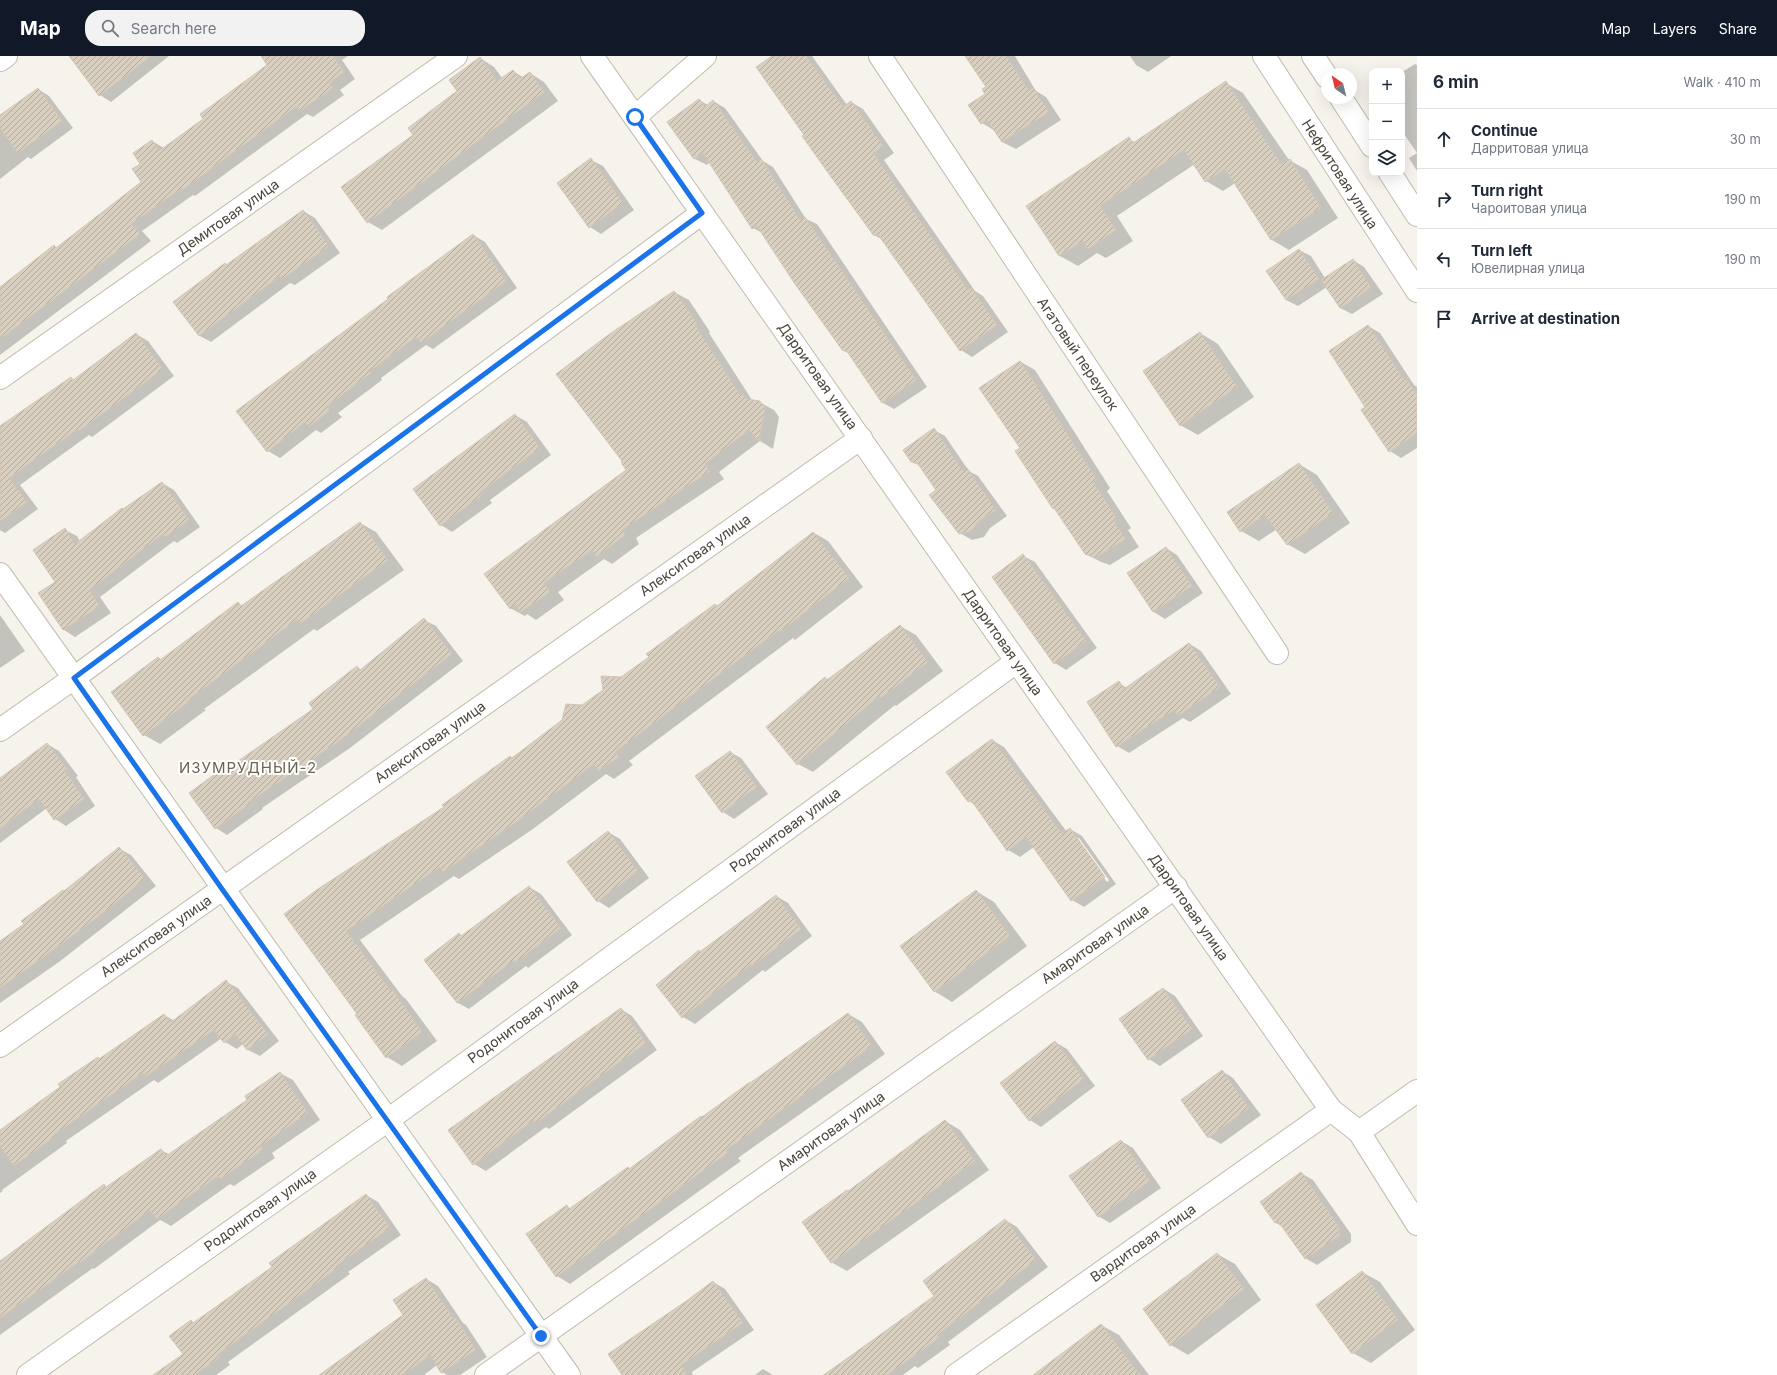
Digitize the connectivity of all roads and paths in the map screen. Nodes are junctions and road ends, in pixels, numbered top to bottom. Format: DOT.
graph roads {
  1 [pos="6,56"];
  2 [pos="456,56"];
  3 [pos="592,56"];
  4 [pos="705,56"];
  5 [pos="880,56"];
  6 [pos="1264,56"];
  7 [pos="1314,56"];
  8 [pos="0,60"];
  9 [pos="1321,68"];
  10 [pos="1345,104"];
  11 [pos="635,117"];
  12 [pos="1369,141"];
  13 [pos="1392,176"];
  14 [pos="702,213"];
  15 [pos="1417,215"];
  16 [pos="1417,291"];
  17 [pos="0,378"];
  18 [pos="861,438"];
  19 [pos="0,574"];
  20 [pos="1277,653"];
  21 [pos="1016,662"];
  22 [pos="74,678"];
  23 [pos="0,730"];
  24 [pos="1176,887"];
  25 [pos="222,889"];
  26 [pos="0,1046"];
  27 [pos="1417,1091"];
  28 [pos="1331,1110"];
  29 [pos="388,1120"];
  30 [pos="1359,1132"];
  31 [pos="1417,1224"];
  32 [pos="541,1336"];
  33 [pos="28,1375"];
  34 [pos="486,1375"];
  35 [pos="569,1375"];
  36 [pos="956,1375"];
  1 -- 8 [label="street"];
  2 -- 17 [label="street, Демитовая улица"];
  3 -- 11 [label="street, Дарритовая улица"];
  4 -- 11 [label="street"];
  5 -- 20 [label="street, Агатовый переулок"];
  6 -- 16 [label="street, Нефритовая улица"];
  7 -- 9 [label="street"];
  10 -- 12 [label="street"];
  11 -- 14 [label="street, Дарритовая улица"];
  13 -- 15 [label="street"];
  14 -- 18 [label="street, Дарритовая улица"];
  14 -- 22 [label="street"];
  18 -- 21 [label="street, Дарритовая улица"];
  18 -- 25 [label="street, Алекситовая улица"];
  19 -- 22 [label="street"];
  21 -- 24 [label="street, Дарритовая улица"];
  21 -- 29 [label="street, Родонитовая улица"];
  22 -- 23 [label="street"];
  22 -- 25 [label="street"];
  24 -- 28 [label="street, Дарритовая улица"];
  24 -- 32 [label="street, Амаритовая улица"];
  25 -- 26 [label="street, Алекситовая улица"];
  25 -- 29 [label="street"];
  27 -- 30 [label="street"];
  28 -- 30 [label="street, Дарритовая улица"];
  28 -- 36 [label="street, Вардитовая улица"];
  29 -- 32 [label="street"];
  29 -- 33 [label="street, Родонитовая улица"];
  30 -- 31 [label="street, Дарритовая улица"];
  32 -- 34 [label="street, Амаритовая улица"];
  32 -- 35 [label="street"];
}
